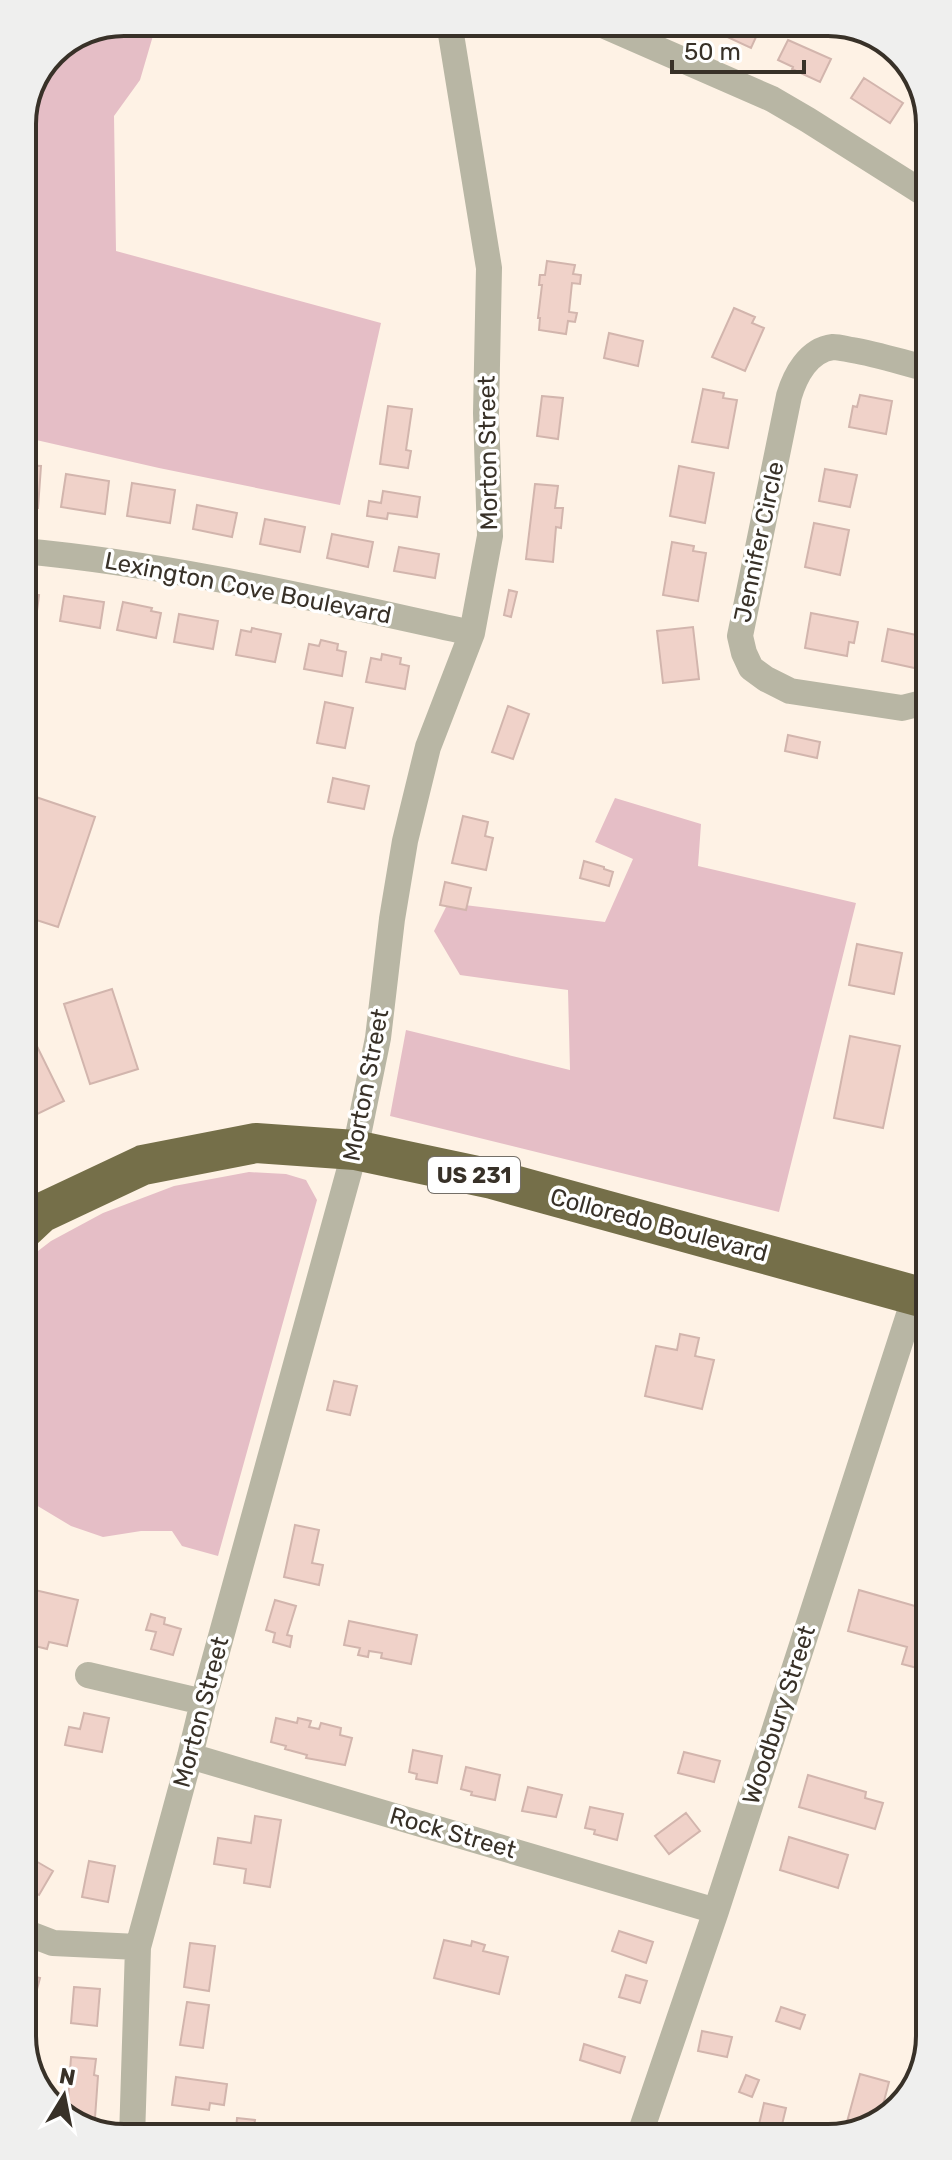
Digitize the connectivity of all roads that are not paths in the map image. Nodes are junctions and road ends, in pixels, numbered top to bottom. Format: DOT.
graph roads {
  1 [pos="451,36"];
  2 [pos="628,36"];
  3 [pos="916,188"];
  4 [pos="916,366"];
  5 [pos="36,552"];
  6 [pos="472,633"];
  7 [pos="916,704"];
  8 [pos="355,1150"];
  9 [pos="36,1218"];
  10 [pos="916,1297"];
  11 [pos="916,1313"];
  12 [pos="88,1675"];
  13 [pos="203,1702"];
  14 [pos="190,1756"];
  15 [pos="716,1911"];
  16 [pos="36,1936"];
  17 [pos="138,1947"];
  18 [pos="132,2124"];
  19 [pos="643,2124"];
  1 -- 6 [label="street, Morton Street"];
  2 -- 3 [label="street"];
  4 -- 7 [label="street, Jennifer Circle"];
  5 -- 6 [label="street, Lexington Cove Boulevard"];
  6 -- 8 [label="street, Morton Street"];
  8 -- 9 [label="highway, Colloredo Boulevard / US 231"];
  8 -- 10 [label="highway, Colloredo Boulevard / US 231"];
  8 -- 13 [label="street, Morton Street"];
  11 -- 15 [label="street, Woodbury Street"];
  12 -- 13 [label="street"];
  13 -- 14 [label="street, Morton Street"];
  14 -- 15 [label="street, Rock Street"];
  14 -- 17 [label="street, Morton Street"];
  15 -- 19 [label="street, Woodbury Street"];
  16 -- 17 [label="street"];
  17 -- 18 [label="street, Morton Street"];
}
